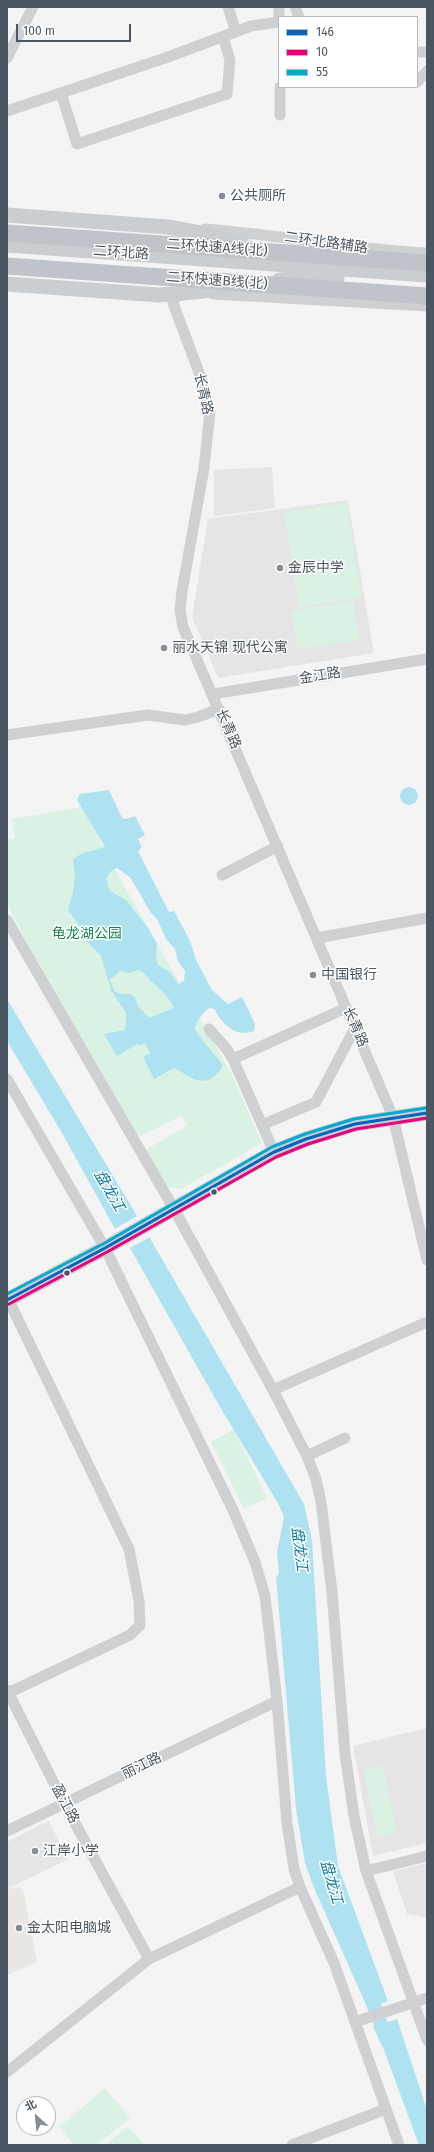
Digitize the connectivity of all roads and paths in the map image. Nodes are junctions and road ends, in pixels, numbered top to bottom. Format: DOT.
graph roads {
  1 [pos="33,7"];
  2 [pos="228,7"];
  3 [pos="278,22"];
  4 [pos="236,32"];
  5 [pos="223,37"];
  6 [pos="7,58"];
  7 [pos="427,71"];
  8 [pos="418,81"];
  9 [pos="280,88"];
  10 [pos="61,93"];
  11 [pos="7,111"];
  12 [pos="280,115"];
  13 [pos="7,215"];
  14 [pos="7,223"];
  15 [pos="154,226"];
  16 [pos="7,233"];
  17 [pos="7,245"];
  18 [pos="427,253"];
  19 [pos="7,254"];
  20 [pos="427,262"];
  21 [pos="7,266"];
  22 [pos="267,268"];
  23 [pos="346,274"];
  24 [pos="427,275"];
  25 [pos="7,276"];
  26 [pos="7,284"];
  27 [pos="427,284"];
  28 [pos="147,294"];
  29 [pos="183,294"];
  30 [pos="427,296"];
  31 [pos="427,306"];
  32 [pos="180,325"];
  33 [pos="427,659"];
  34 [pos="213,694"];
  35 [pos="219,709"];
  36 [pos="7,735"];
  37 [pos="278,846"];
  38 [pos="222,875"];
  39 [pos="427,918"];
  40 [pos="7,920"];
  41 [pos="317,938"];
  42 [pos="346,1008"];
  43 [pos="355,1028"];
  44 [pos="209,1029"];
  45 [pos="233,1059"];
  46 [pos="7,1079"];
  47 [pos="427,1113"];
  48 [pos="393,1117"];
  49 [pos="262,1125"];
  50 [pos="274,1152"];
  51 [pos="174,1209"];
  52 [pos="111,1244"];
  53 [pos="427,1260"];
  54 [pos="8,1299"];
  55 [pos="427,1322"];
  56 [pos="273,1390"];
  57 [pos="345,1438"];
  58 [pos="307,1456"];
  59 [pos="8,1691"];
  60 [pos="277,1701"];
  61 [pos="64,1803"];
  62 [pos="7,1831"];
  63 [pos="427,1856"];
  64 [pos="366,1871"];
  65 [pos="300,1887"];
  66 [pos="149,1959"];
  67 [pos="427,1998"];
  68 [pos="414,2002"];
  69 [pos="355,2022"];
  70 [pos="427,2040"];
  71 [pos="7,2072"];
  72 [pos="386,2109"];
  73 [pos="292,2145"];
  74 [pos="399,2145"];
  1 -- 6 [label="street"];
  2 -- 4 [label="street"];
  3 -- 4 [label="street"];
  4 -- 5 [label="street"];
  5 -- 10 [label="street"];
  5 -- 10 [label="street"];
  7 -- 8 [label="street"];
  9 -- 12 [label="street"];
  10 -- 11 [label="street"];
  13 -- 15 [label="main road"];
  14 -- 23 [label="highway"];
  15 -- 18 [label="street, 二环北路辅路"];
  15 -- 23 [label="main road"];
  16 -- 23 [label="highway, 二环快速A线(北)"];
  17 -- 22 [label="main road, 二环北路"];
  19 -- 22 [label="main road, 二环北路"];
  20 -- 23 [label="highway, 二环快速A线(北)"];
  21 -- 23 [label="highway, 二环快速B线(北)"];
  22 -- 23 [label="main road, 二环北路"];
  23 -- 24 [label="main road, 二环北路"];
  23 -- 25 [label="highway"];
  23 -- 27 [label="main road, 二环北路"];
  23 -- 29 [label="main road"];
  23 -- 30 [label="highway, 二环快速B线(北)"];
  26 -- 28 [label="main road"];
  28 -- 29 [label="main road"];
  28 -- 32 [label="street"];
  29 -- 31 [label="street"];
  29 -- 32 [label="street"];
  32 -- 34 [label="street, 长青路"];
  33 -- 34 [label="street, 金江路"];
  34 -- 35 [label="street, 长青路"];
  35 -- 36 [label="street"];
  35 -- 37 [label="street, 长青路"];
  37 -- 38 [label="street"];
  37 -- 41 [label="street, 长青路"];
  39 -- 41 [label="street"];
  40 -- 51 [label="street"];
  41 -- 42 [label="street, 长青路"];
  42 -- 43 [label="street, 长青路"];
  42 -- 45 [label="street"];
  43 -- 48 [label="street, 长青路"];
  43 -- 49 [label="street"];
  44 -- 45 [label="street"];
  45 -- 49 [label="street"];
  46 -- 52 [label="street"];
  47 -- 48 [label="main road"];
  48 -- 50 [label="main road"];
  48 -- 53 [label="street, 长青路"];
  49 -- 50 [label="street"];
  50 -- 51 [label="main road"];
  51 -- 52 [label="main road"];
  51 -- 56 [label="street"];
  52 -- 54 [label="main road"];
  52 -- 60 [label="street"];
  54 -- 59 [label="street"];
  55 -- 56 [label="street"];
  56 -- 58 [label="street"];
  57 -- 58 [label="street"];
  58 -- 64 [label="street"];
  59 -- 61 [label="street, 盈江路"];
  60 -- 61 [label="street, 丽江路"];
  60 -- 65 [label="street"];
  61 -- 62 [label="street, 丽江路"];
  61 -- 66 [label="street, 盈江路"];
  63 -- 64 [label="street"];
  64 -- 68 [label="street"];
  65 -- 66 [label="street"];
  65 -- 69 [label="street"];
  66 -- 71 [label="street"];
  67 -- 68 [label="street"];
  68 -- 69 [label="street"];
  68 -- 70 [label="street"];
  69 -- 72 [label="street"];
  72 -- 73 [label="street"];
  72 -- 74 [label="street"];
}
